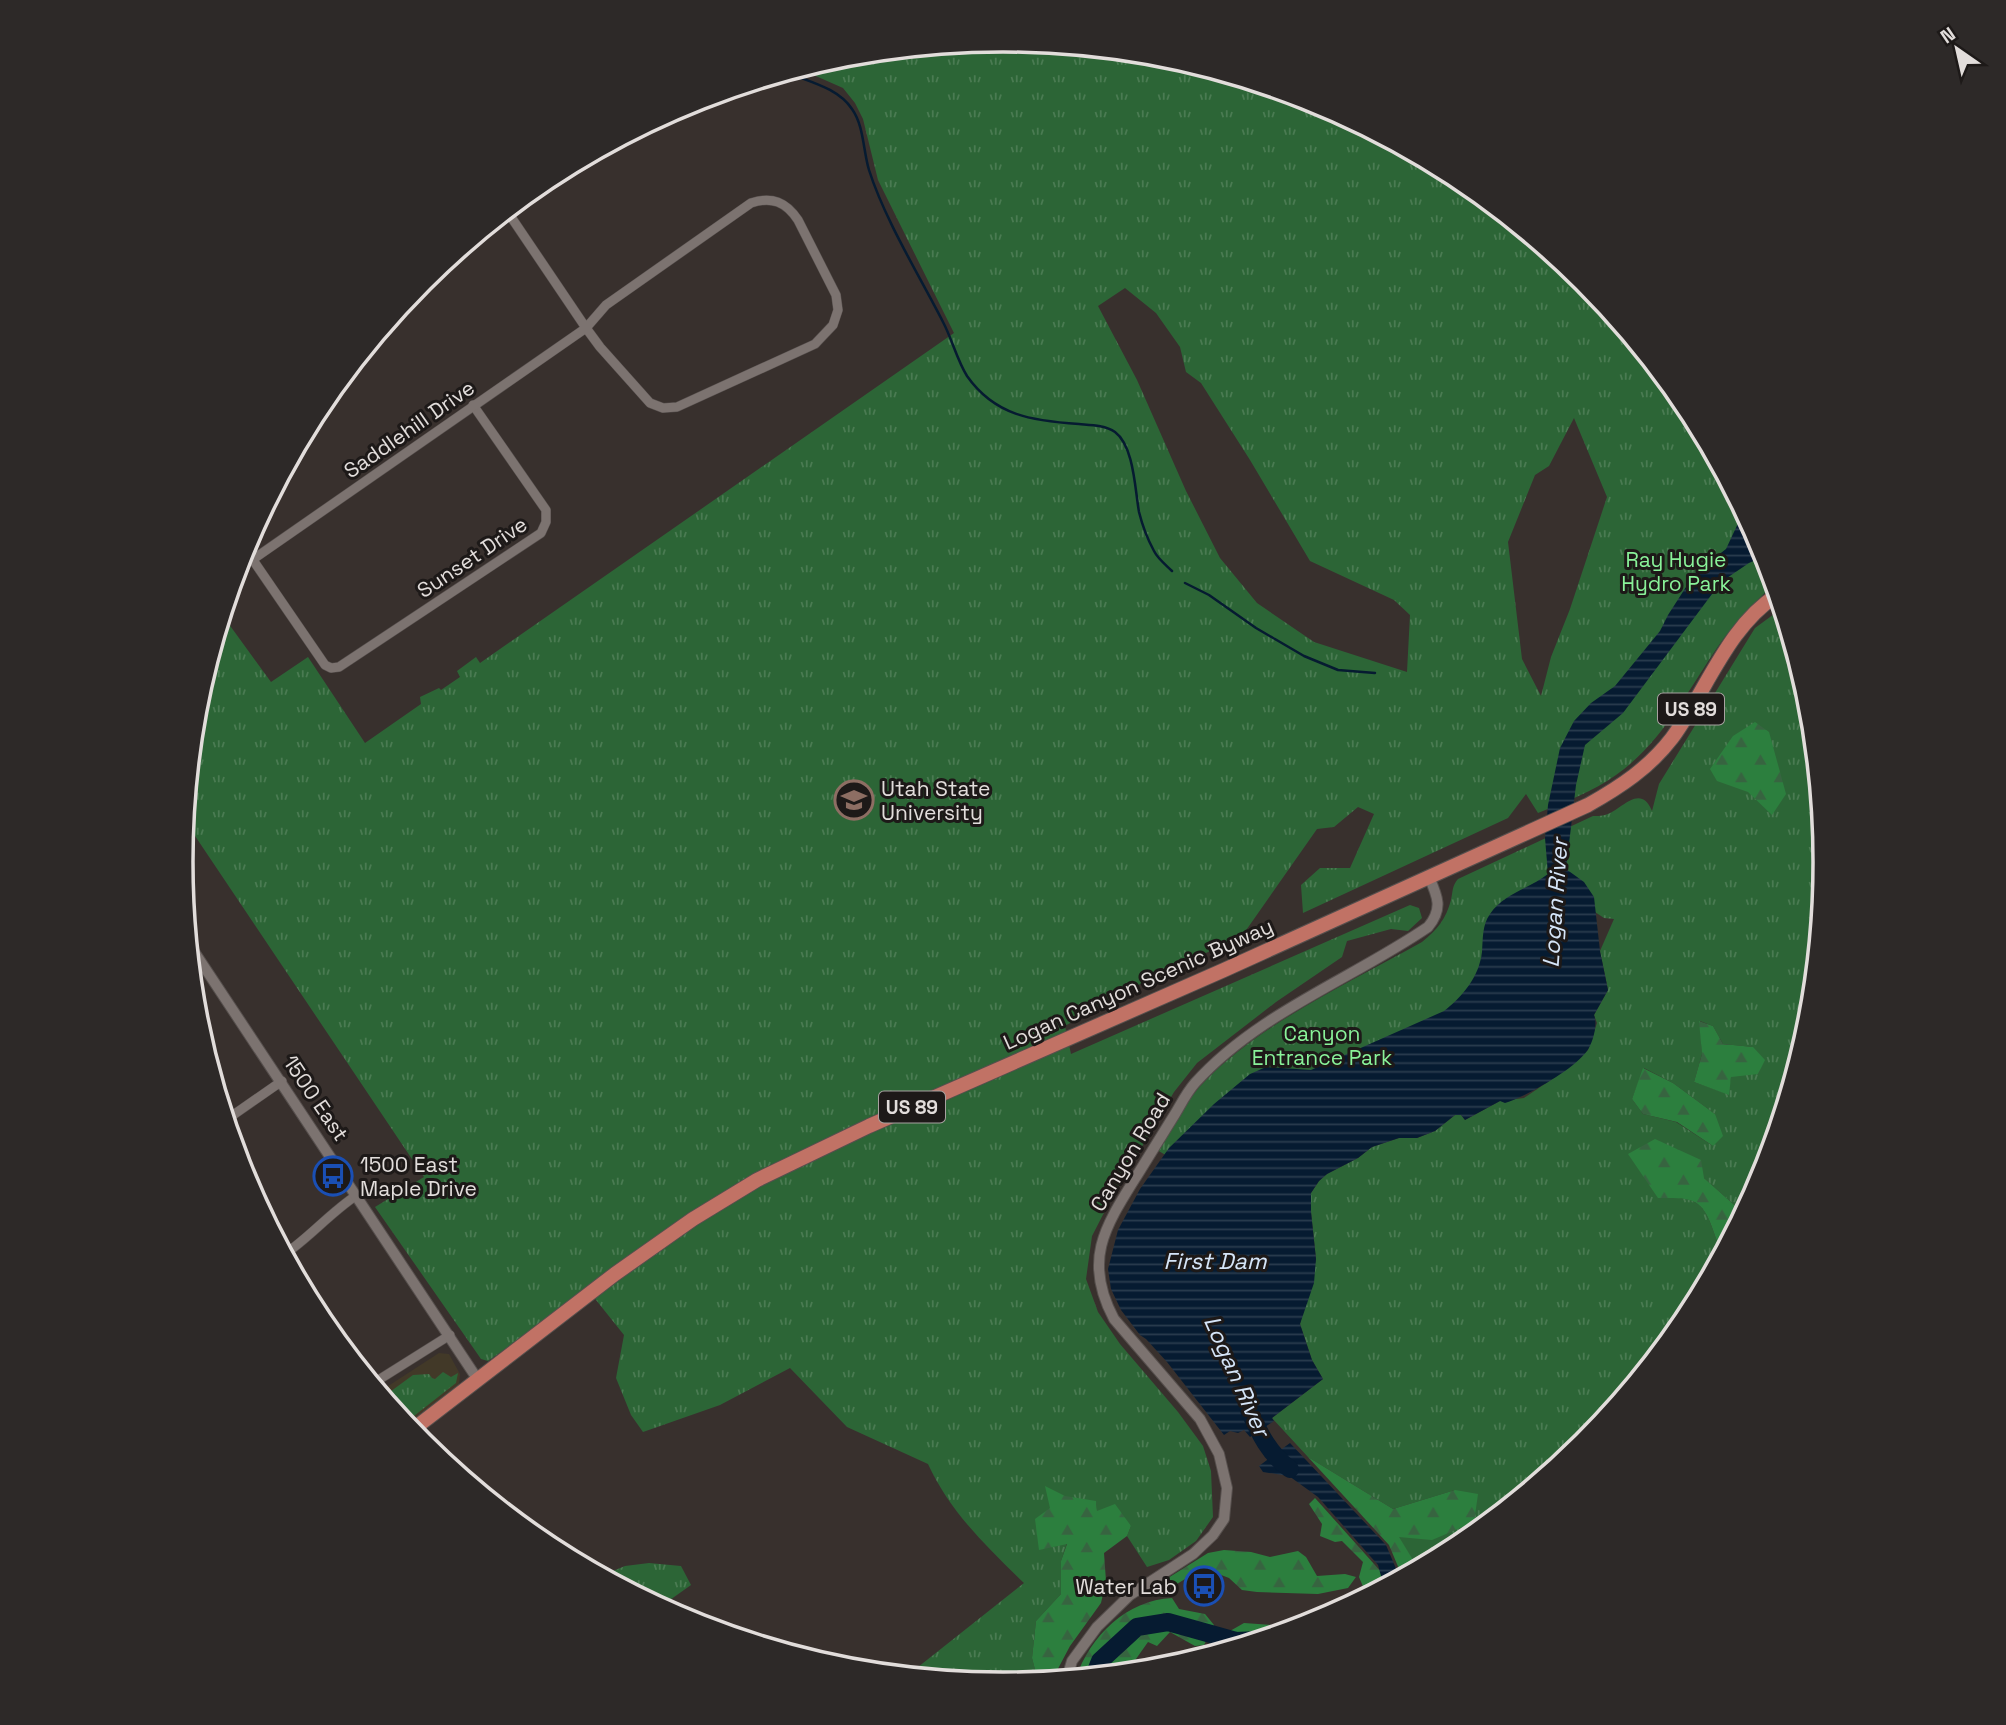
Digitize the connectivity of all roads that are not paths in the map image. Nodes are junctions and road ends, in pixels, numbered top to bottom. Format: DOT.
graph roads {
  1 [pos="512,219"];
  2 [pos="586,328"];
  3 [pos="473,405"];
  4 [pos="252,560"];
  5 [pos="1769,600"];
  6 [pos="1429,877"];
  7 [pos="199,959"];
  8 [pos="282,1081"];
  9 [pos="234,1115"];
  10 [pos="357,1195"];
  11 [pos="292,1249"];
  12 [pos="450,1335"];
  13 [pos="380,1380"];
  14 [pos="478,1380"];
  15 [pos="420,1424"];
  16 [pos="1069,1670"];
  1 -- 2 [label="street"];
  2 -- 2 [label="street"];
  2 -- 3 [label="street, Saddlehill Drive"];
  3 -- 4 [label="street, Saddlehill Drive"];
  3 -- 4 [label="street, Sunset Drive"];
  5 -- 6 [label="main road, Logan Canyon Scenic Byway / US 89"];
  6 -- 14 [label="main road, Logan Canyon Scenic Byway / US 89"];
  6 -- 16 [label="street, Canyon Road"];
  7 -- 8 [label="street, 1500 East"];
  8 -- 9 [label="street"];
  8 -- 10 [label="street, 1500 East"];
  10 -- 11 [label="street"];
  10 -- 12 [label="street, 1500 East"];
  12 -- 13 [label="street"];
  12 -- 14 [label="street, 1500 East"];
  14 -- 15 [label="main road, US 89"];
}
